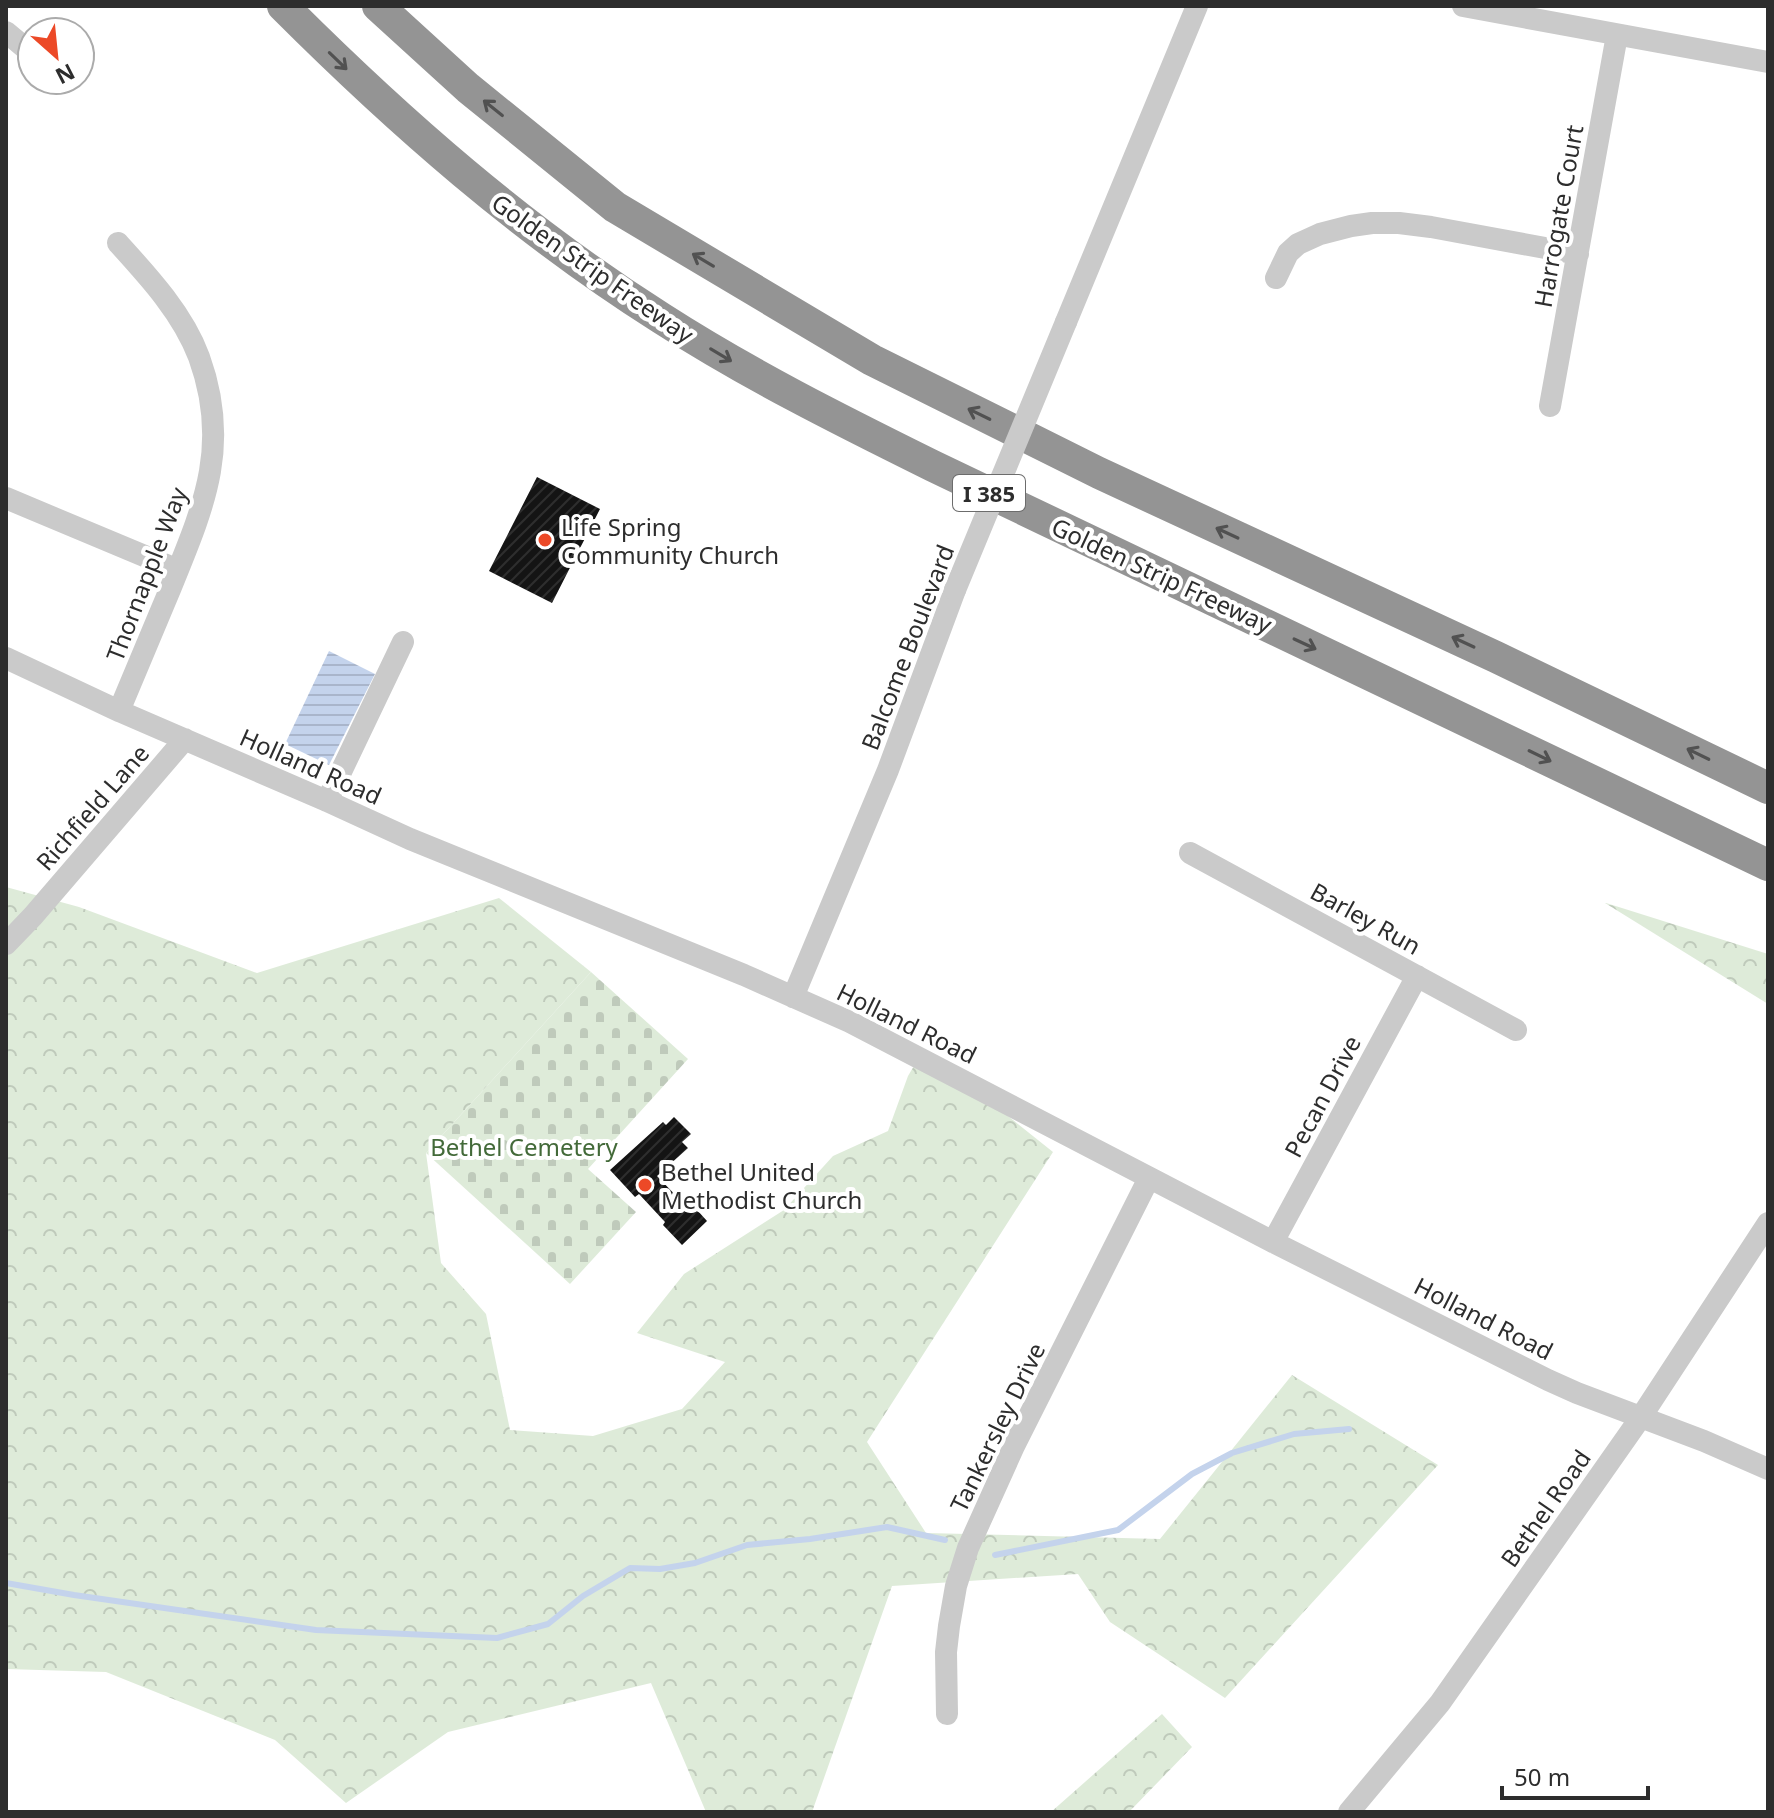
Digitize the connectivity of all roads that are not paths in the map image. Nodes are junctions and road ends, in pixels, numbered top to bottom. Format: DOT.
graph roads {
  1 [pos="283,6"];
  2 [pos="378,6"];
  3 [pos="1197,6"];
  4 [pos="1463,6"];
  5 [pos="1617,35"];
  6 [pos="1768,62"];
  7 [pos="118,243"];
  8 [pos="1578,254"];
  9 [pos="1276,278"];
  10 [pos="1550,406"];
  11 [pos="6,498"];
  12 [pos="178,570"];
  13 [pos="403,642"];
  14 [pos="6,658"];
  15 [pos="119,711"];
  16 [pos="185,739"];
  17 [pos="1768,788"];
  18 [pos="327,801"];
  19 [pos="1190,853"];
  20 [pos="1768,865"];
  21 [pos="6,944"];
  22 [pos="1417,976"];
  23 [pos="793,997"];
  24 [pos="1516,1030"];
  25 [pos="1149,1178"];
  26 [pos="1768,1223"];
  27 [pos="1273,1242"];
  28 [pos="1641,1417"];
  29 [pos="1768,1469"];
  30 [pos="947,1714"];
  31 [pos="1349,1812"];
  1 -- 20 [label="highway, Golden Strip Freeway / I 385, one-way"];
  17 -- 2 [label="highway, I 385, one-way"];
  3 -- 23 [label="street, Balcome Boulevard, bridge"];
  4 -- 5 [label="street"];
  5 -- 6 [label="street"];
  5 -- 8 [label="street, Harrogate Court"];
  7 -- 12 [label="street, Thornapple Way"];
  8 -- 9 [label="street"];
  8 -- 10 [label="street, Harrogate Court"];
  11 -- 12 [label="street"];
  12 -- 15 [label="street, Thornapple Way"];
  13 -- 18 [label="street"];
  14 -- 15 [label="street, Holland Road"];
  15 -- 16 [label="street, Holland Road"];
  16 -- 18 [label="street, Holland Road"];
  16 -- 21 [label="street, Richfield Lane"];
  18 -- 23 [label="street, Holland Road"];
  19 -- 22 [label="street, Barley Run"];
  22 -- 24 [label="street, Barley Run"];
  22 -- 27 [label="street, Pecan Drive"];
  23 -- 25 [label="street, Holland Road"];
  25 -- 27 [label="street, Holland Road"];
  25 -- 30 [label="street, Tankersley Drive"];
  26 -- 28 [label="street, Bethel Road"];
  27 -- 28 [label="street, Holland Road"];
  28 -- 29 [label="street, Holland Road"];
  28 -- 31 [label="street, Bethel Road"];
}
